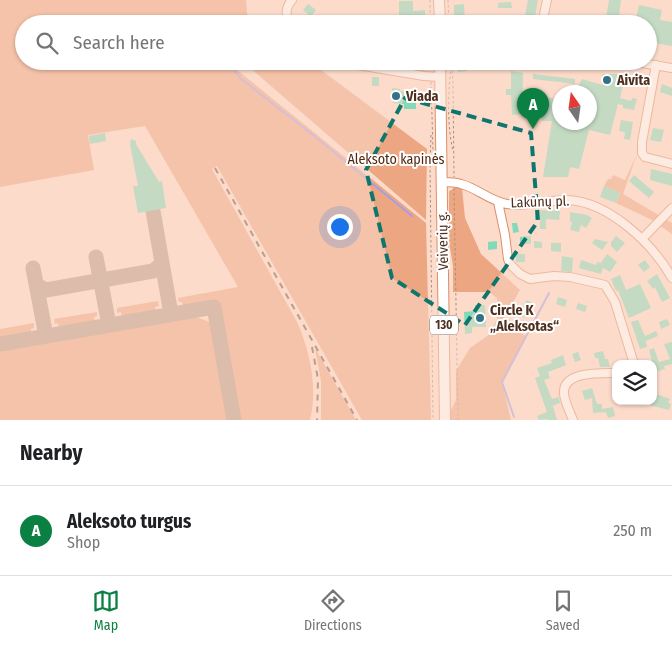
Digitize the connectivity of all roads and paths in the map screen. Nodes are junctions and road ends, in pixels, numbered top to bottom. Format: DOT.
graph roads {
  1 [pos="292,0"];
  2 [pos="430,0"];
  3 [pos="439,0"];
  4 [pos="448,0"];
  5 [pos="547,0"];
  6 [pos="287,15"];
  7 [pos="430,15"];
  8 [pos="440,15"];
  9 [pos="449,15"];
  10 [pos="544,15"];
  11 [pos="657,66"];
  12 [pos="672,68"];
  13 [pos="391,70"];
  14 [pos="433,70"];
  15 [pos="437,70"];
  16 [pos="450,70"];
  17 [pos="655,70"];
  18 [pos="435,77"];
  19 [pos="672,164"];
  20 [pos="442,182"];
  21 [pos="454,182"];
  22 [pos="498,202"];
  23 [pos="672,208"];
  24 [pos="642,239"];
  25 [pos="672,278"];
  26 [pos="633,360"];
  27 [pos="612,373"];
  28 [pos="433,420"];
  29 [pos="445,420"];
  30 [pos="458,420"];
  31 [pos="573,420"];
  1 -- 6 [label="street"];
  2 -- 7 [label="path"];
  3 -- 8 [label="main road"];
  4 -- 9 [label="path"];
  5 -- 10 [label="street"];
  11 -- 12 [label="street"];
  13 -- 18 [label="street"];
  14 -- 18 [label="path"];
  15 -- 18 [label="main road, Veiverių g. / 130"];
  16 -- 21 [label="path"];
  17 -- 19 [label="street"];
  18 -- 20 [label="main road, Veiverių g. / 130"];
  18 -- 28 [label="path"];
  20 -- 21 [label="street, Lakūnų pl."];
  20 -- 29 [label="main road, Veiverių g. / 130"];
  21 -- 22 [label="street, Lakūnų pl."];
  21 -- 30 [label="path"];
  22 -- 24 [label="street, Lakūnų pl."];
  22 -- 26 [label="street"];
  23 -- 24 [label="street"];
  24 -- 25 [label="street, Lakūnų pl."];
  27 -- 31 [label="street"];
}
